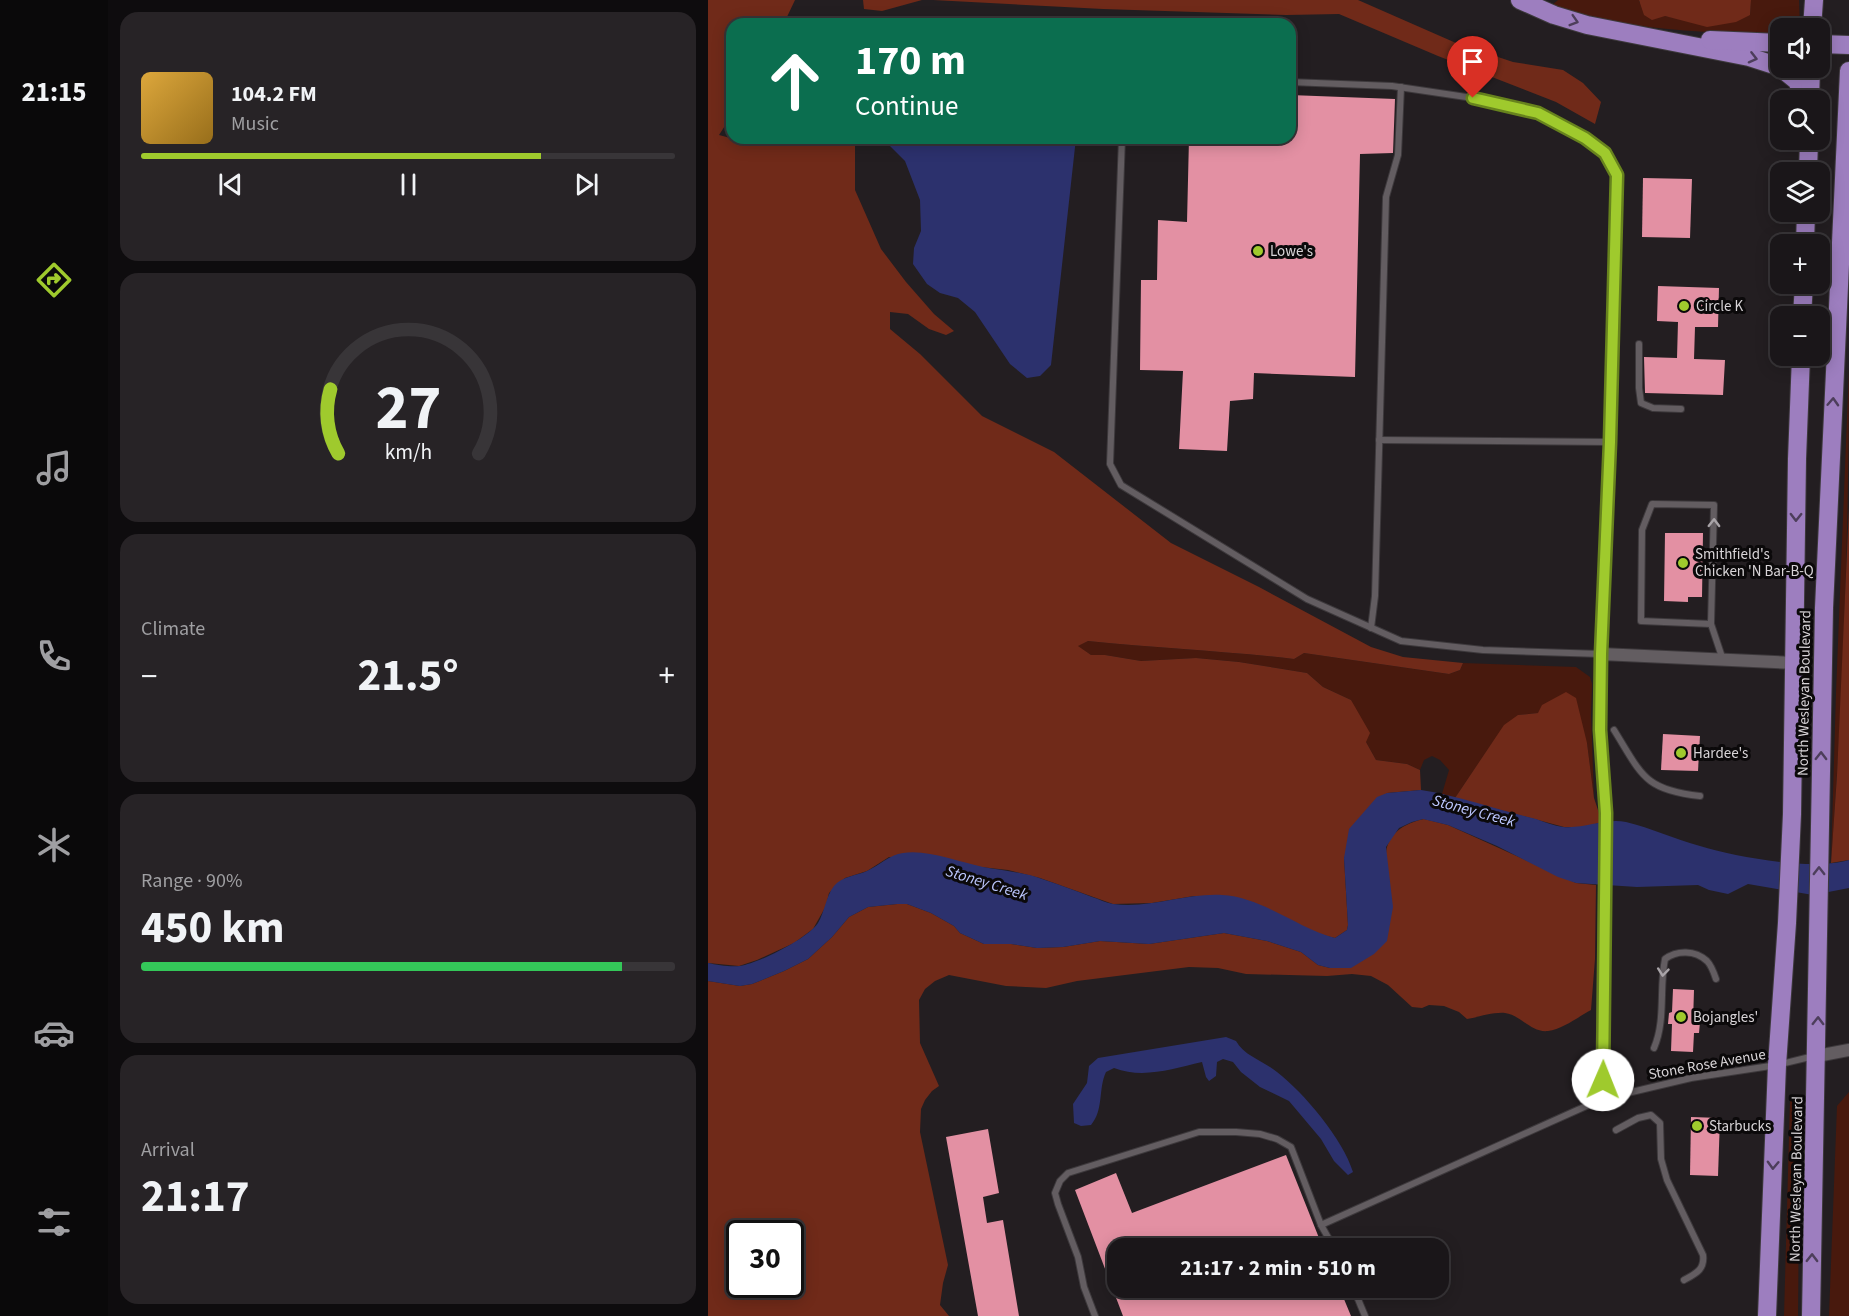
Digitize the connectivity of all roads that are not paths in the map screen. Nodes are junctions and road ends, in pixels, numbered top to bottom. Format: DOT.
graph roads {
  1 [pos="1520,0"];
  2 [pos="1814,0"];
  3 [pos="1813,18"];
  4 [pos="1654,37"];
  5 [pos="1770,43"];
  6 [pos="1830,44"];
  7 [pos="1849,45"];
  8 [pos="1770,64"];
  9 [pos="1849,71"];
  10 [pos="1296,82"];
  11 [pos="1401,87"];
  12 [pos="1122,144"];
  13 [pos="1640,344"];
  14 [pos="1801,366"];
  15 [pos="1681,409"];
  16 [pos="1379,440"];
  17 [pos="1610,442"];
  18 [pos="1797,459"];
  19 [pos="1830,460"];
  20 [pos="1711,624"];
  21 [pos="1371,628"];
  22 [pos="1601,654"];
  23 [pos="1723,660"];
  24 [pos="1794,663"];
  25 [pos="1614,730"];
  26 [pos="1700,796"];
  27 [pos="1606,813"];
  28 [pos="1716,979"];
  29 [pos="1654,1048"];
  30 [pos="1849,1050"];
  31 [pos="1817,1056"];
  32 [pos="1777,1065"];
  33 [pos="1602,1099"];
  34 [pos="1616,1130"];
  35 [pos="1321,1225"];
  36 [pos="1328,1238"];
  37 [pos="1684,1280"];
  38 [pos="1358,1298"];
  39 [pos="1095,1316"];
  40 [pos="1365,1316"];
  41 [pos="1767,1316"];
  42 [pos="1811,1316"];
  1 -- 4 [label="highway, one-way"];
  2 -- 3 [label="highway"];
  4 -- 5 [label="highway"];
  4 -- 8 [label="highway, one-way"];
  6 -- 7 [label="highway"];
  19 -- 9 [label="highway, North Wesleyan Boulevard, one-way"];
  10 -- 11 [label="lane"];
  11 -- 16 [label="lane"];
  11 -- 17 [label="lane"];
  12 -- 21 [label="lane"];
  13 -- 15 [label="lane"];
  14 -- 18 [label="highway, North Wesleyan Boulevard"];
  16 -- 17 [label="lane"];
  16 -- 21 [label="lane"];
  17 -- 22 [label="lane"];
  18 -- 19 [label="highway"];
  18 -- 24 [label="highway, North Wesleyan Boulevard, one-way"];
  31 -- 19 [label="highway, North Wesleyan Boulevard, one-way"];
  20 -- 20 [label="lane, one-way"];
  20 -- 23 [label="lane"];
  21 -- 22 [label="lane"];
  22 -- 23 [label="street"];
  22 -- 27 [label="lane"];
  23 -- 24 [label="street"];
  24 -- 32 [label="highway, North Wesleyan Boulevard"];
  25 -- 26 [label="lane"];
  27 -- 33 [label="street"];
  28 -- 29 [label="lane, one-way"];
  30 -- 31 [label="street"];
  31 -- 32 [label="lane, Stone Rose Avenue"];
  42 -- 31 [label="highway, North Wesleyan Boulevard, one-way"];
  32 -- 33 [label="lane, Stone Rose Avenue"];
  32 -- 41 [label="highway, North Wesleyan Boulevard, one-way"];
  33 -- 35 [label="lane, Stone Rose Avenue"];
  34 -- 37 [label="lane"];
  35 -- 36 [label="lane"];
  35 -- 39 [label="lane"];
  38 -- 40 [label="lane"];
}
